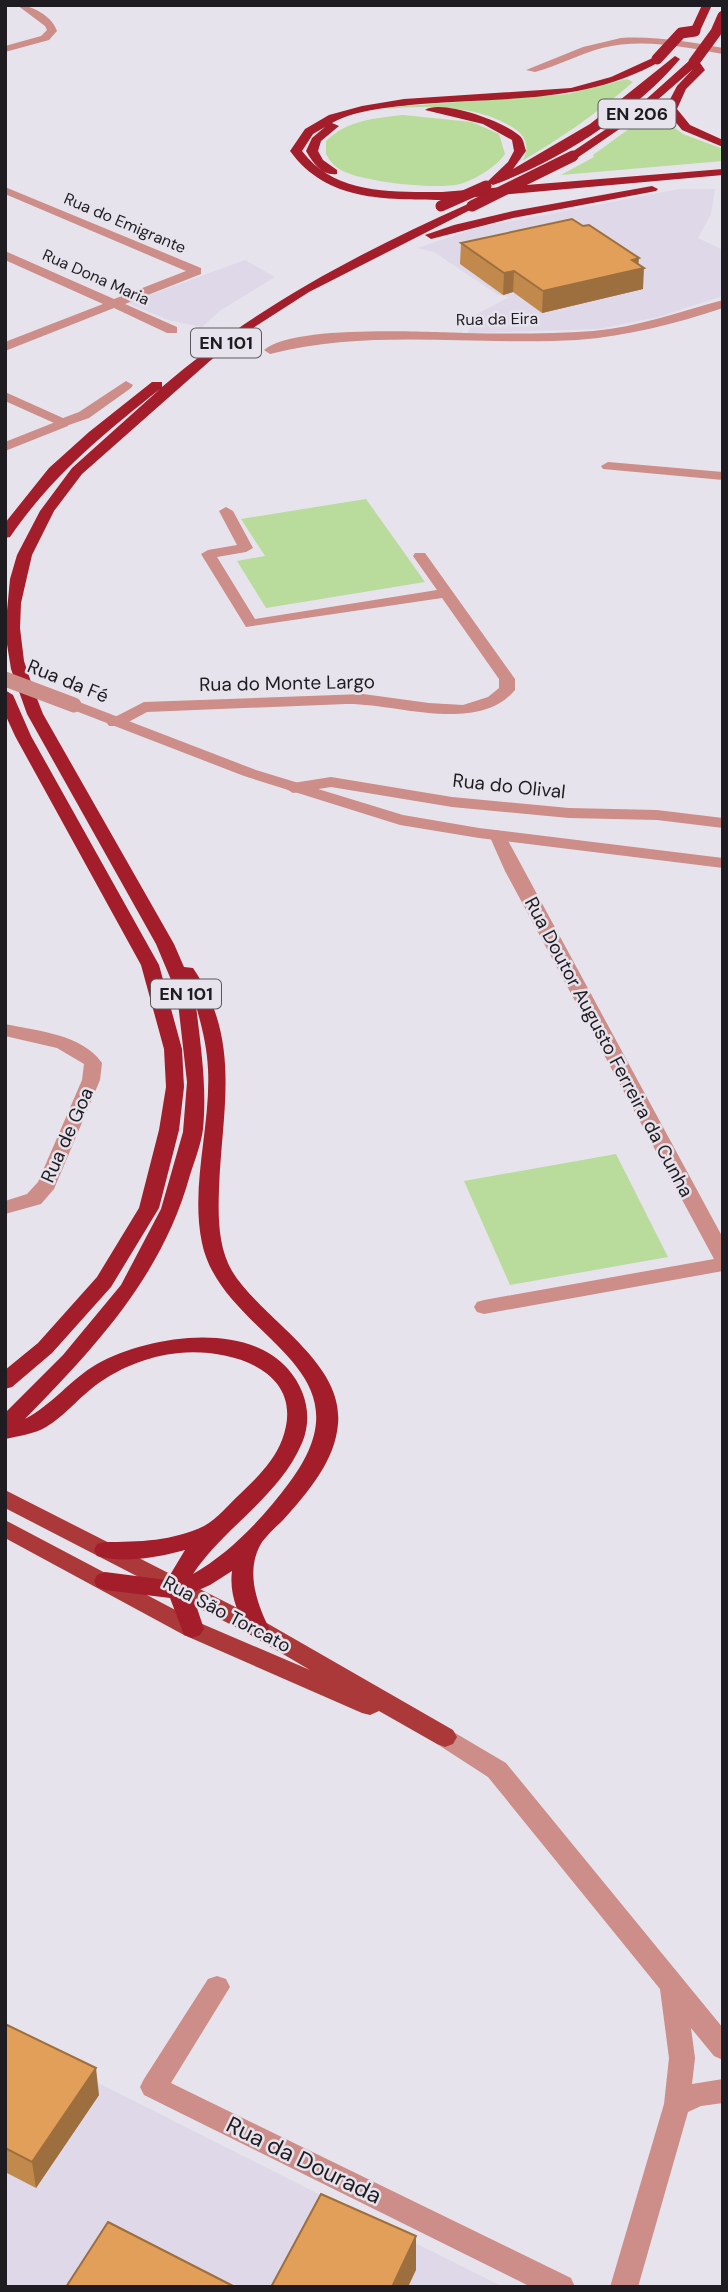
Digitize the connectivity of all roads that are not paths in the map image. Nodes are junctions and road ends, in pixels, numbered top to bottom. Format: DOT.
graph roads {
  1 [pos="22,5"];
  2 [pos="707,5"];
  3 [pos="723,16"];
  4 [pos="695,31"];
  5 [pos="5,49"];
  6 [pos="723,51"];
  7 [pos="694,62"];
  8 [pos="530,70"];
  9 [pos="723,144"];
  10 [pos="573,156"];
  11 [pos="723,165"];
  12 [pos="529,166"];
  13 [pos="723,172"];
  14 [pos="723,177"];
  15 [pos="493,182"];
  16 [pos="5,190"];
  17 [pos="5,255"];
  18 [pos="348,264"];
  19 [pos="723,304"];
  20 [pos="111,305"];
  21 [pos="172,330"];
  22 [pos="8,343"];
  23 [pos="270,350"];
  24 [pos="126,385"];
  25 [pos="5,396"];
  26 [pos="63,423"];
  27 [pos="5,447"];
  28 [pos="608,466"];
  29 [pos="723,477"];
  30 [pos="226,511"];
  31 [pos="5,534"];
  32 [pos="420,556"];
  33 [pos="445,593"];
  34 [pos="5,679"];
  35 [pos="5,695"];
  36 [pos="115,723"];
  37 [pos="293,788"];
  38 [pos="723,823"];
  39 [pos="497,835"];
  40 [pos="723,863"];
  41 [pos="165,944"];
  42 [pos="5,1030"];
  43 [pos="12,1206"];
  44 [pos="723,1257"];
  45 [pos="723,1264"];
  46 [pos="484,1307"];
  47 [pos="5,1382"];
  48 [pos="5,1429"];
  49 [pos="5,1498"];
  50 [pos="5,1528"];
  51 [pos="215,1531"];
  52 [pos="251,1539"];
  53 [pos="105,1550"];
  54 [pos="105,1581"];
  55 [pos="178,1588"];
  56 [pos="257,1628"];
  57 [pos="192,1629"];
  58 [pos="445,1737"];
  59 [pos="671,1984"];
  60 [pos="216,1987"];
  61 [pos="723,2048"];
  62 [pos="723,2091"];
  63 [pos="677,2104"];
  64 [pos="561,2287"];
  65 [pos="624,2287"];
  1 -- 5 [label="street"];
  2 -- 4 [label="highway, EN 206"];
  3 -- 7 [label="highway, EN 206, bridge"];
  4 -- 12 [label="highway, EN 206"];
  4 -- 13 [label="highway, bridge"];
  6 -- 8 [label="street"];
  7 -- 9 [label="highway"];
  7 -- 10 [label="highway, EN 206"];
  10 -- 18 [label="highway, EN 101, bridge"];
  11 -- 15 [label="highway"];
  12 -- 15 [label="highway, EN 101"];
  14 -- 18 [label="highway"];
  15 -- 31 [label="highway, EN 101, bridge"];
  16 -- 20 [label="street, Rua do Emigrante"];
  17 -- 20 [label="street, Rua Dona Maria"];
  18 -- 41 [label="highway, EN 101"];
  19 -- 23 [label="street, Rua da Eira"];
  20 -- 21 [label="street, Rua Dona Maria"];
  20 -- 22 [label="street, Rua do Emigrante"];
  24 -- 26 [label="street"];
  25 -- 26 [label="street"];
  26 -- 27 [label="street"];
  28 -- 29 [label="street"];
  30 -- 33 [label="street"];
  32 -- 33 [label="street, Rua do Monte Largo"];
  33 -- 36 [label="street, Rua do Monte Largo"];
  34 -- 36 [label="street, Rua da Fé, bridge"];
  35 -- 47 [label="highway, EN 101"];
  36 -- 37 [label="street, Rua da Fé"];
  37 -- 38 [label="street, Rua do Olival"];
  37 -- 39 [label="street, Rua da Fé"];
  39 -- 40 [label="street, Rua da Fé"];
  39 -- 44 [label="street, Rua Doutor Augusto Ferreira da Cunha"];
  41 -- 48 [label="highway, EN 101"];
  41 -- 52 [label="highway"];
  42 -- 43 [label="street, Rua de Goa"];
  45 -- 46 [label="street"];
  48 -- 51 [label="highway"];
  49 -- 53 [label="main road, Rua São Torcato"];
  50 -- 54 [label="main road, Rua São Torcato"];
  51 -- 53 [label="highway"];
  51 -- 55 [label="highway"];
  52 -- 55 [label="highway"];
  52 -- 56 [label="highway"];
  53 -- 55 [label="main road, Rua São Torcato"];
  54 -- 55 [label="highway"];
  54 -- 57 [label="main road, Rua São Torcato"];
  55 -- 56 [label="main road, Rua São Torcato"];
  55 -- 57 [label="highway"];
  56 -- 58 [label="main road, Rua São Torcato"];
  57 -- 58 [label="main road, Rua São Torcato"];
  58 -- 59 [label="street, Rua São Torcato"];
  59 -- 61 [label="street, Rua São Torcato"];
  59 -- 63 [label="street"];
  60 -- 64 [label="street, Rua da Dourada"];
  62 -- 63 [label="street"];
  63 -- 65 [label="street"];
}
